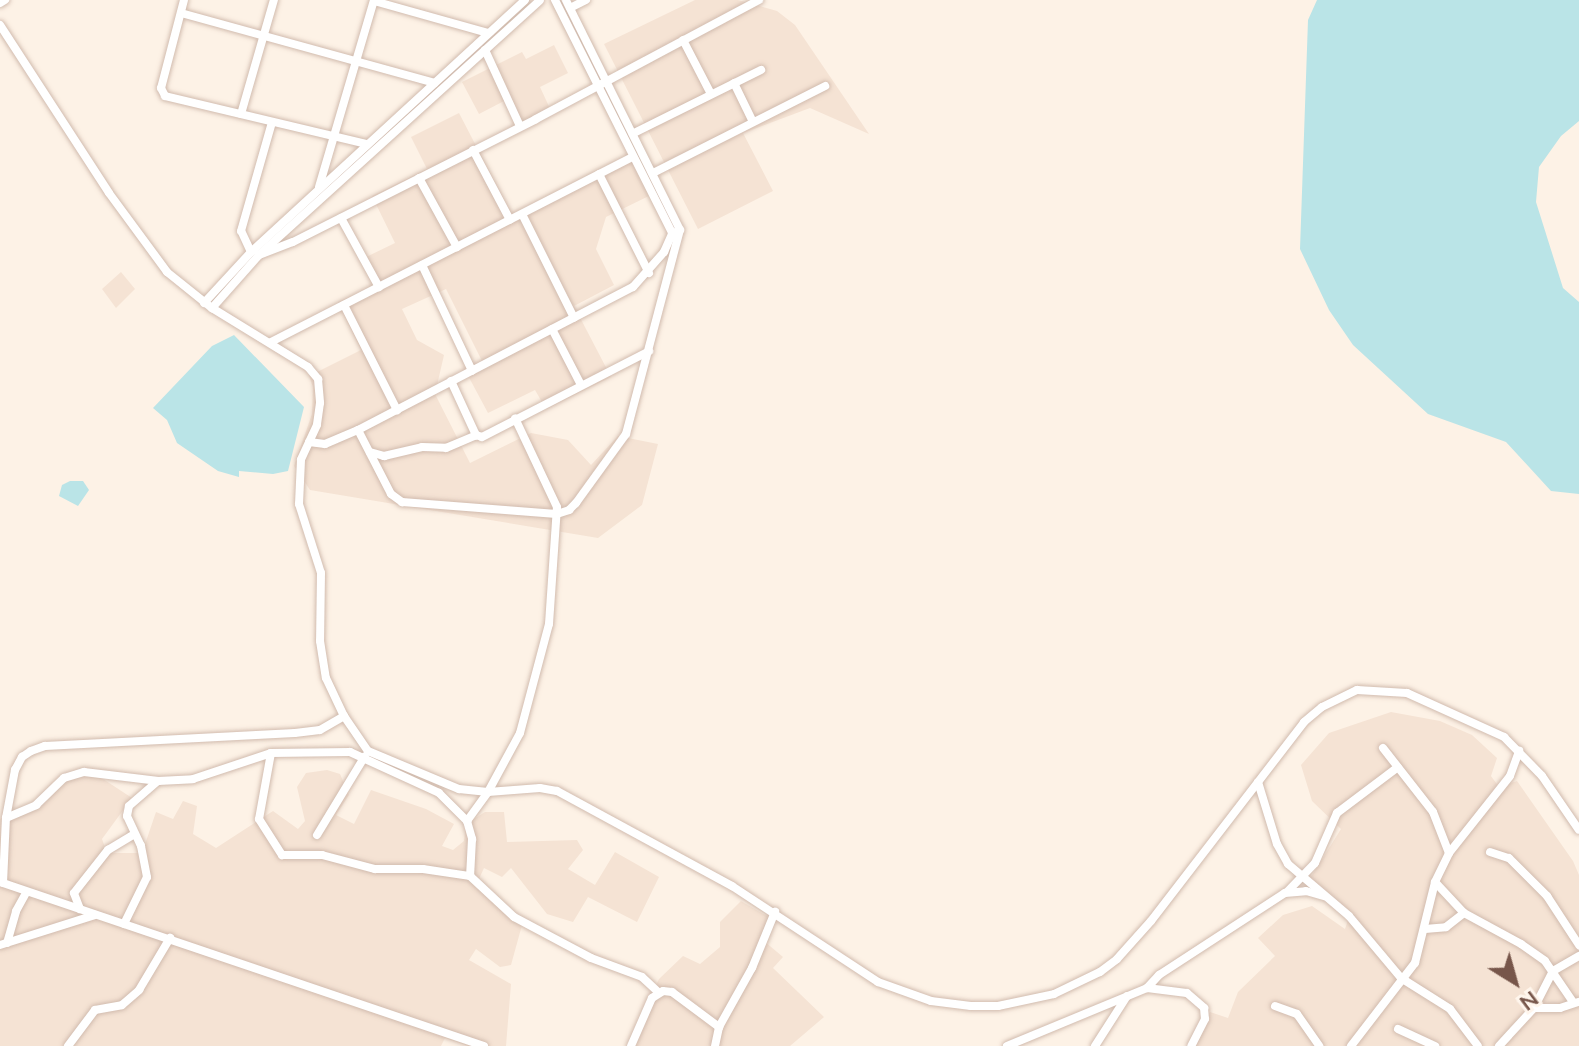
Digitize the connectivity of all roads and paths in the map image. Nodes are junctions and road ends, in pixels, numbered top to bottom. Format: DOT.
graph roads {
  1 [pos="5,0"];
  2 [pos="184,0"];
  3 [pos="274,0"];
  4 [pos="374,0"];
  5 [pos="525,0"];
  6 [pos="540,0"];
  7 [pos="555,0"];
  8 [pos="586,0"];
  9 [pos="759,0"];
  10 [pos="0,3"];
  11 [pos="568,4"];
  12 [pos="181,13"];
  13 [pos="0,25"];
  14 [pos="488,33"];
  15 [pos="264,35"];
  16 [pos="683,40"];
  17 [pos="485,50"];
  18 [pos="358,60"];
  19 [pos="761,70"];
  20 [pos="607,80"];
  21 [pos="435,83"];
  22 [pos="734,83"];
  23 [pos="597,85"];
  24 [pos="825,86"];
  25 [pos="711,94"];
  26 [pos="241,114"];
  27 [pos="272,122"];
  28 [pos="753,122"];
  29 [pos="520,126"];
  30 [pos="634,133"];
  31 [pos="335,139"];
  32 [pos="366,144"];
  33 [pos="473,150"];
  34 [pos="632,157"];
  35 [pos="653,173"];
  36 [pos="599,174"];
  37 [pos="419,178"];
  38 [pos="318,190"];
  39 [pos="522,214"];
  40 [pos="341,218"];
  41 [pos="510,220"];
  42 [pos="676,235"];
  43 [pos="457,247"];
  44 [pos="255,253"];
  45 [pos="422,265"];
  46 [pos="649,273"];
  47 [pos="379,287"];
  48 [pos="208,305"];
  49 [pos="344,305"];
  50 [pos="574,318"];
  51 [pos="552,329"];
  52 [pos="271,342"];
  53 [pos="649,351"];
  54 [pos="472,371"];
  55 [pos="451,381"];
  56 [pos="581,385"];
  57 [pos="397,410"];
  58 [pos="515,418"];
  59 [pos="358,430"];
  60 [pos="476,435"];
  61 [pos="309,442"];
  62 [pos="369,452"];
  63 [pos="557,514"];
  64 [pos="344,716"];
  65 [pos="1383,748"];
  66 [pos="1519,751"];
  67 [pos="271,753"];
  68 [pos="366,755"];
  69 [pos="1398,767"];
  70 [pos="158,781"];
  71 [pos="1258,782"];
  72 [pos="488,792"];
  73 [pos="6,818"];
  74 [pos="467,821"];
  75 [pos="1579,830"];
  76 [pos="135,834"];
  77 [pos="317,835"];
  78 [pos="1490,852"];
  79 [pos="1449,853"];
  80 [pos="470,876"];
  81 [pos="1303,878"];
  82 [pos="1435,882"];
  83 [pos="2,883"];
  84 [pos="26,893"];
  85 [pos="1285,893"];
  86 [pos="1324,896"];
  87 [pos="80,909"];
  88 [pos="775,912"];
  89 [pos="1464,913"];
  90 [pos="95,915"];
  91 [pos="124,924"];
  92 [pos="1425,929"];
  93 [pos="170,938"];
  94 [pos="4,944"];
  95 [pos="1579,945"];
  96 [pos="1579,956"];
  97 [pos="1553,971"];
  98 [pos="1401,978"];
  99 [pos="1147,988"];
  100 [pos="659,993"];
  101 [pos="1127,996"];
  102 [pos="1576,1002"];
  103 [pos="1275,1006"];
  104 [pos="1534,1008"];
  105 [pos="719,1027"];
  106 [pos="1398,1029"];
  107 [pos="68,1046"];
  108 [pos="484,1046"];
  109 [pos="631,1046"];
  110 [pos="715,1046"];
  111 [pos="1007,1046"];
  112 [pos="1095,1046"];
  113 [pos="1191,1046"];
  114 [pos="1319,1046"];
  115 [pos="1351,1046"];
  116 [pos="1435,1046"];
  117 [pos="1478,1046"];
  118 [pos="1499,1046"];
  1 -- 10 [label="street"];
  2 -- 12 [label="street"];
  3 -- 15 [label="street"];
  4 -- 14 [label="street"];
  4 -- 18 [label="street"];
  5 -- 14 [label="street"];
  6 -- 17 [label="street"];
  7 -- 23 [label="street"];
  8 -- 11 [label="street"];
  9 -- 16 [label="street"];
  11 -- 20 [label="street"];
  12 -- 15 [label="street"];
  12 -- 26 [label="street"];
  13 -- 48 [label="street"];
  14 -- 21 [label="street"];
  15 -- 18 [label="street"];
  15 -- 26 [label="street"];
  16 -- 20 [label="street"];
  16 -- 25 [label="street"];
  17 -- 29 [label="street"];
  17 -- 44 [label="street"];
  18 -- 21 [label="street"];
  18 -- 31 [label="street"];
  19 -- 22 [label="street"];
  20 -- 23 [label="street"];
  20 -- 30 [label="street"];
  21 -- 32 [label="street"];
  22 -- 25 [label="street"];
  22 -- 28 [label="street"];
  23 -- 29 [label="street"];
  23 -- 34 [label="street"];
  24 -- 28 [label="street"];
  25 -- 30 [label="street"];
  26 -- 27 [label="street"];
  27 -- 31 [label="street"];
  27 -- 44 [label="street"];
  28 -- 35 [label="street"];
  29 -- 33 [label="street"];
  30 -- 35 [label="street"];
  31 -- 32 [label="street"];
  31 -- 38 [label="street"];
  32 -- 38 [label="street"];
  33 -- 37 [label="street"];
  33 -- 41 [label="street"];
  34 -- 36 [label="street"];
  34 -- 42 [label="street"];
  35 -- 42 [label="street"];
  36 -- 39 [label="street"];
  36 -- 46 [label="street"];
  37 -- 40 [label="street"];
  37 -- 43 [label="street"];
  38 -- 44 [label="street"];
  39 -- 41 [label="street"];
  39 -- 50 [label="street"];
  40 -- 44 [label="street"];
  40 -- 47 [label="street"];
  41 -- 43 [label="street"];
  42 -- 46 [label="street"];
  42 -- 53 [label="street"];
  43 -- 45 [label="street"];
  44 -- 48 [label="street"];
  45 -- 47 [label="street"];
  45 -- 54 [label="street"];
  46 -- 50 [label="street"];
  47 -- 49 [label="street"];
  48 -- 52 [label="street"];
  49 -- 52 [label="street"];
  49 -- 57 [label="street"];
  50 -- 51 [label="street"];
  51 -- 54 [label="street"];
  51 -- 56 [label="street"];
  52 -- 61 [label="street"];
  53 -- 56 [label="street"];
  53 -- 63 [label="street"];
  54 -- 55 [label="street"];
  55 -- 57 [label="street"];
  55 -- 60 [label="street"];
  56 -- 58 [label="street"];
  57 -- 59 [label="street"];
  58 -- 60 [label="street"];
  58 -- 63 [label="street"];
  59 -- 61 [label="street"];
  59 -- 62 [label="street"];
  60 -- 62 [label="street"];
  61 -- 64 [label="street"];
  62 -- 63 [label="street"];
  63 -- 72 [label="street"];
  64 -- 68 [label="street"];
  64 -- 73 [label="street"];
  65 -- 69 [label="street"];
  66 -- 71 [label="street"];
  66 -- 75 [label="street"];
  66 -- 79 [label="street"];
  67 -- 68 [label="street"];
  67 -- 70 [label="street"];
  67 -- 80 [label="street"];
  68 -- 72 [label="street"];
  68 -- 74 [label="street"];
  68 -- 77 [label="street"];
  69 -- 79 [label="street"];
  69 -- 81 [label="street"];
  70 -- 73 [label="street"];
  70 -- 76 [label="street"];
  71 -- 81 [label="street"];
  71 -- 88 [label="street"];
  72 -- 74 [label="street"];
  72 -- 88 [label="street"];
  73 -- 83 [label="street"];
  74 -- 80 [label="street"];
  76 -- 87 [label="street"];
  76 -- 91 [label="street"];
  78 -- 95 [label="street"];
  79 -- 82 [label="street"];
  80 -- 100 [label="street"];
  81 -- 85 [label="street"];
  81 -- 86 [label="street"];
  82 -- 89 [label="street"];
  82 -- 92 [label="street"];
  83 -- 84 [label="street"];
  84 -- 87 [label="street"];
  84 -- 94 [label="street"];
  85 -- 86 [label="street"];
  85 -- 99 [label="street"];
  86 -- 98 [label="street"];
  87 -- 90 [label="street"];
  88 -- 105 [label="street"];
  89 -- 92 [label="street"];
  89 -- 97 [label="street"];
  90 -- 91 [label="street"];
  90 -- 94 [label="street"];
  91 -- 93 [label="street"];
  92 -- 98 [label="street"];
  93 -- 107 [label="street"];
  93 -- 108 [label="street"];
  96 -- 97 [label="street"];
  97 -- 102 [label="street"];
  97 -- 104 [label="street"];
  98 -- 115 [label="street"];
  98 -- 117 [label="street"];
  99 -- 101 [label="street"];
  99 -- 113 [label="street"];
  100 -- 105 [label="street"];
  100 -- 109 [label="street"];
  101 -- 111 [label="street"];
  101 -- 112 [label="street"];
  102 -- 104 [label="street"];
  103 -- 114 [label="street"];
  104 -- 118 [label="street"];
  105 -- 110 [label="street"];
  106 -- 116 [label="street"];
}
